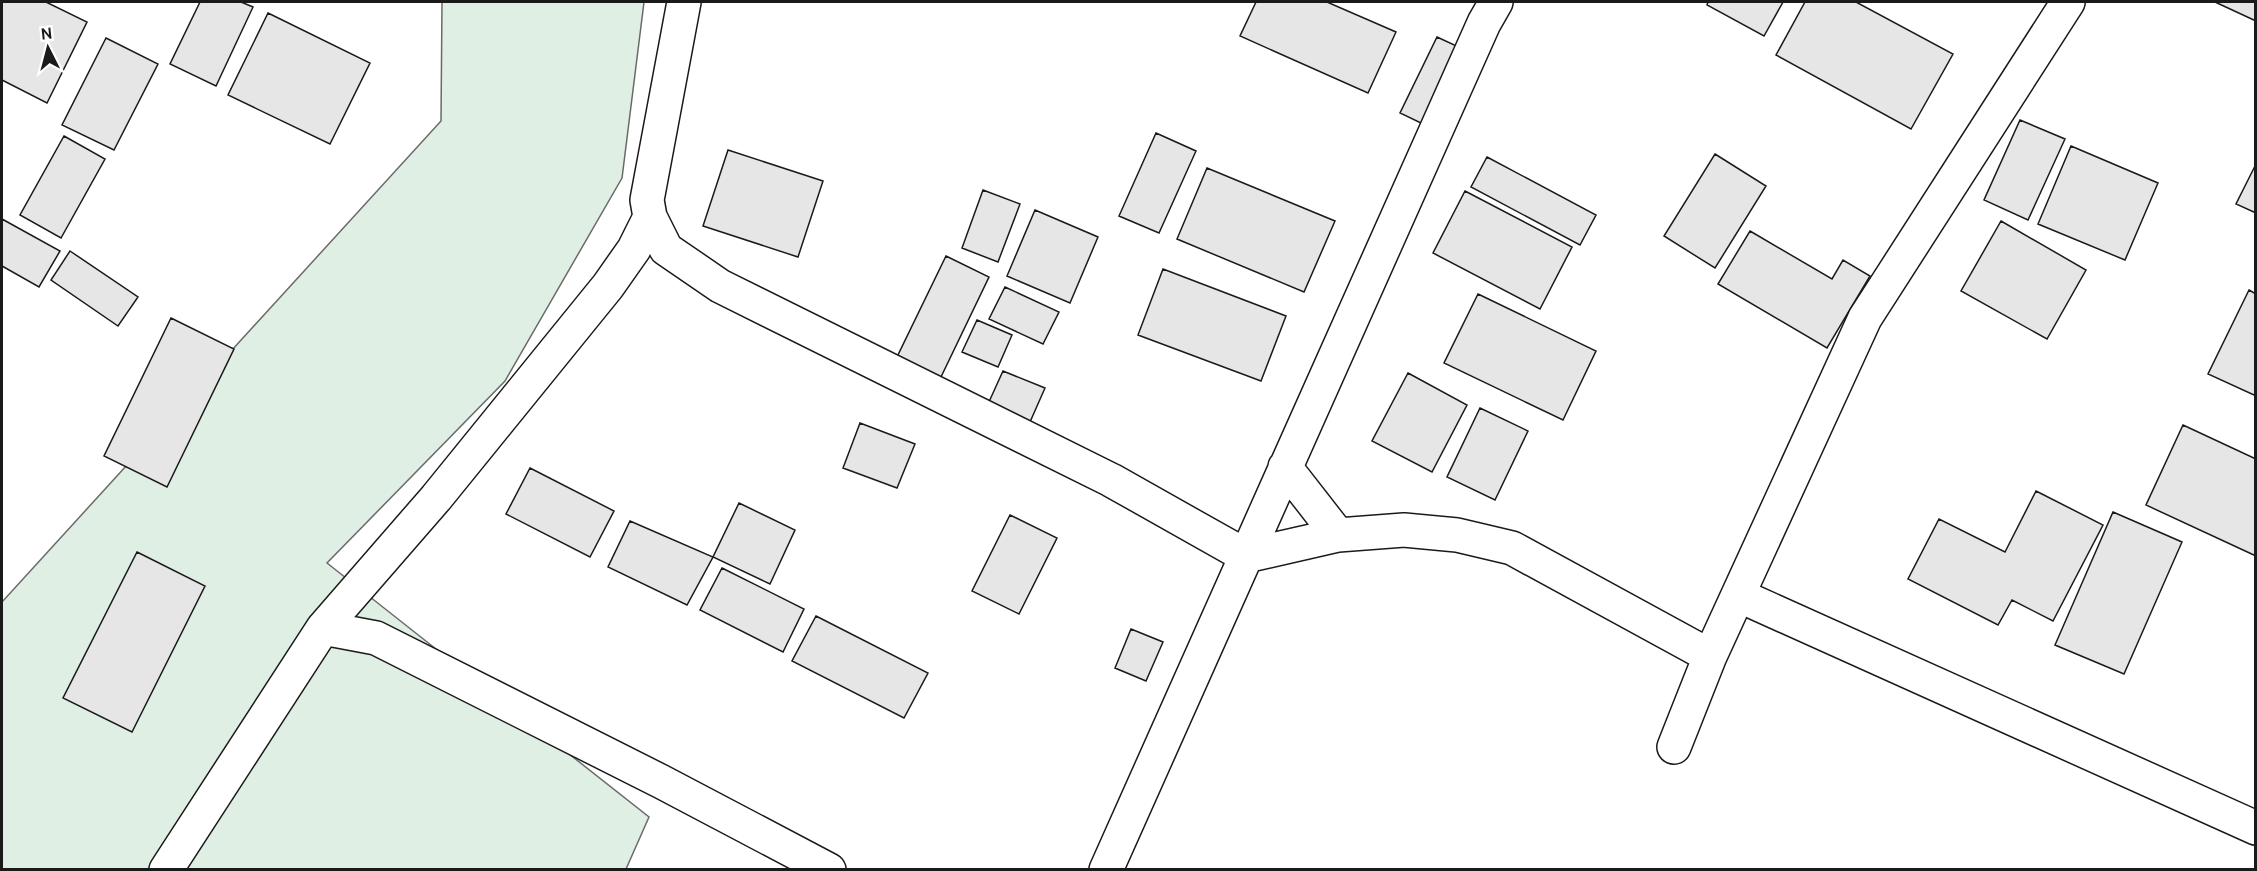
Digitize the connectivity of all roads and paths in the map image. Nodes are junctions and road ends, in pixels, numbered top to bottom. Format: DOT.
graph roads {
  1 [pos="684,2"];
  2 [pos="1496,2"];
  3 [pos="2068,2"];
  4 [pos="650,217"];
  5 [pos="1286,467"];
  6 [pos="1338,535"];
  7 [pos="1246,556"];
  8 [pos="352,594"];
  9 [pos="1738,595"];
  10 [pos="324,628"];
  11 [pos="376,638"];
  12 [pos="1710,656"];
  13 [pos="1674,747"];
  14 [pos="2256,828"];
  15 [pos="166,870"];
  16 [pos="829,870"];
  17 [pos="1106,870"];
  1 -- 4 [label="street"];
  2 -- 5 [label="street"];
  3 -- 9 [label="street"];
  4 -- 7 [label="street"];
  4 -- 8 [label="street"];
  5 -- 6 [label="street"];
  5 -- 7 [label="street"];
  6 -- 7 [label="street"];
  6 -- 12 [label="street"];
  7 -- 17 [label="street"];
  8 -- 10 [label="street"];
  8 -- 11 [label="street"];
  9 -- 12 [label="street"];
  9 -- 14 [label="street"];
  10 -- 11 [label="street"];
  10 -- 15 [label="street"];
  11 -- 16 [label="street"];
  12 -- 13 [label="street"];
}
